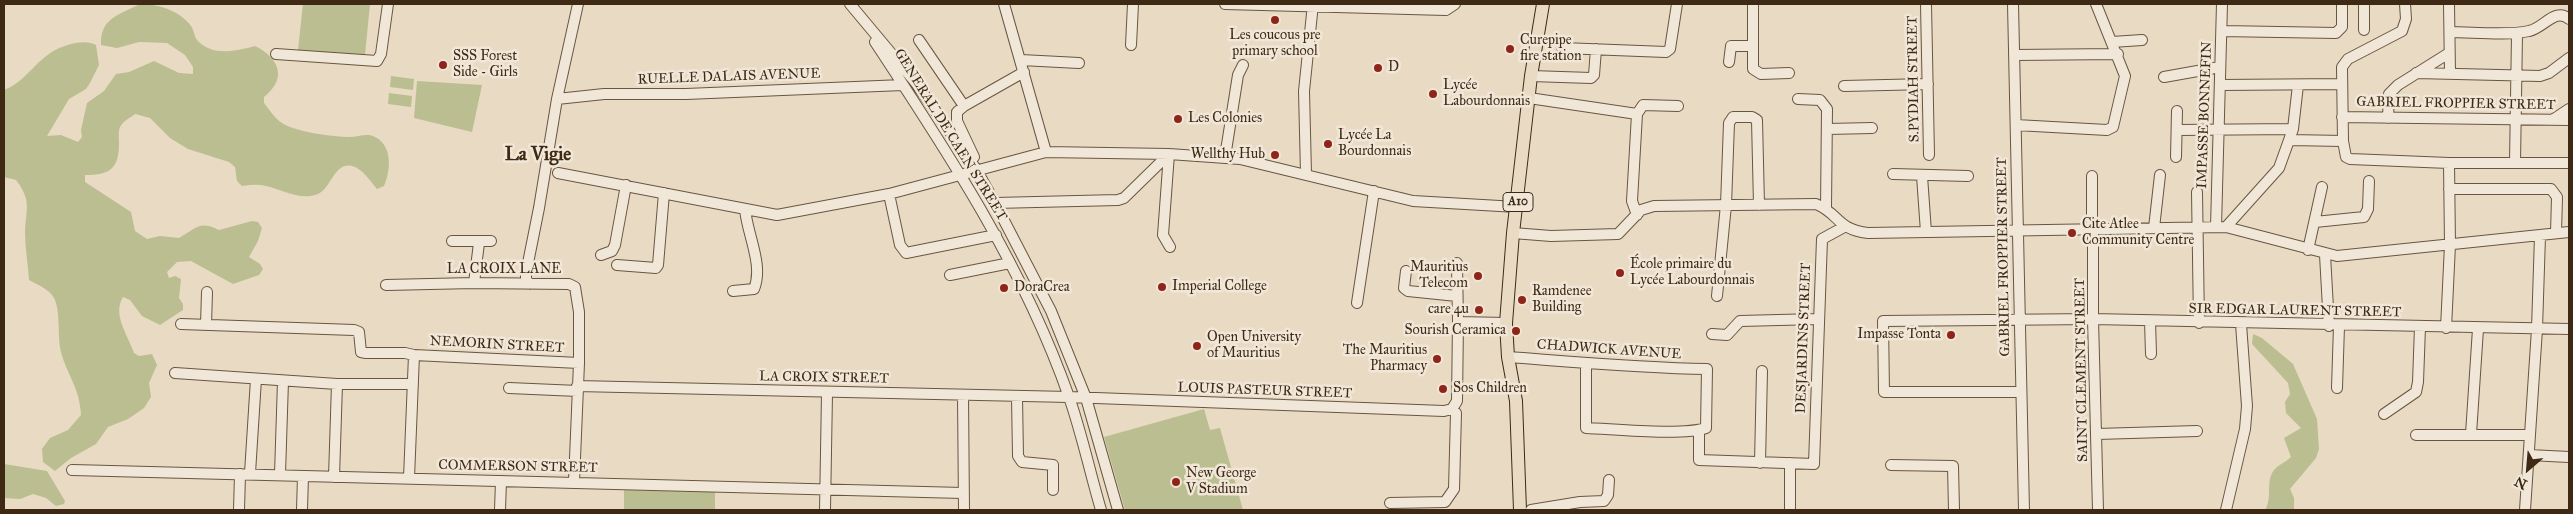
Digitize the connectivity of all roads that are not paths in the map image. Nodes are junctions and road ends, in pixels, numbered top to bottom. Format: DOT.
graph roads {
  1 [pos="388,4"];
  2 [pos="578,4"];
  3 [pos="850,4"];
  4 [pos="1004,4"];
  5 [pos="1133,4"];
  6 [pos="1225,4"];
  7 [pos="1259,4"];
  8 [pos="1455,4"];
  9 [pos="1543,4"];
  10 [pos="1677,4"];
  11 [pos="1753,4"];
  12 [pos="1926,4"];
  13 [pos="2013,4"];
  14 [pos="2096,4"];
  15 [pos="2222,4"];
  16 [pos="2342,4"];
  17 [pos="2364,4"];
  18 [pos="2405,4"];
  19 [pos="2449,4"];
  20 [pos="1313,5"];
  21 [pos="1336,6"];
  22 [pos="2569,19"];
  23 [pos="2364,30"];
  24 [pos="2222,32"];
  25 [pos="2450,32"];
  26 [pos="2517,34"];
  27 [pos="919,40"];
  28 [pos="2142,40"];
  29 [pos="2112,42"];
  30 [pos="1131,45"];
  31 [pos="1752,46"];
  32 [pos="1562,48"];
  33 [pos="1596,49"];
  34 [pos="2449,53"];
  35 [pos="276,54"];
  36 [pos="2118,54"];
  37 [pos="2014,55"];
  38 [pos="2569,58"];
  39 [pos="1021,60"];
  40 [pos="1729,62"];
  41 [pos="1080,63"];
  42 [pos="1243,66"];
  43 [pos="2220,68"];
  44 [pos="1024,72"];
  45 [pos="1789,73"];
  46 [pos="2416,73"];
  47 [pos="2450,73"];
  48 [pos="1531,76"];
  49 [pos="2516,76"];
  50 [pos="2164,77"];
  51 [pos="1928,84"];
  52 [pos="2220,84"];
  53 [pos="2341,84"];
  54 [pos="903,85"];
  55 [pos="2298,85"];
  56 [pos="1844,86"];
  57 [pos="1529,98"];
  58 [pos="557,99"];
  59 [pos="1798,99"];
  60 [pos="964,106"];
  61 [pos="1678,106"];
  62 [pos="2569,109"];
  63 [pos="2177,111"];
  64 [pos="1637,114"];
  65 [pos="2342,117"];
  66 [pos="2388,118"];
  67 [pos="2515,119"];
  68 [pos="2553,120"];
  69 [pos="2569,120"];
  70 [pos="2016,125"];
  71 [pos="1872,128"];
  72 [pos="1827,129"];
  73 [pos="2293,129"];
  74 [pos="2177,130"];
  75 [pos="2217,130"];
  76 [pos="2290,140"];
  77 [pos="2343,142"];
  78 [pos="1046,152"];
  79 [pos="1169,154"];
  80 [pos="1929,155"];
  81 [pos="1225,157"];
  82 [pos="2176,157"];
  83 [pos="2449,163"];
  84 [pos="2516,163"];
  85 [pos="2569,163"];
  86 [pos="978,169"];
  87 [pos="558,173"];
  88 [pos="961,174"];
  89 [pos="1306,174"];
  90 [pos="1893,174"];
  91 [pos="2160,175"];
  92 [pos="1922,176"];
  93 [pos="1968,176"];
  94 [pos="2092,176"];
  95 [pos="2369,181"];
  96 [pos="626,185"];
  97 [pos="2322,187"];
  98 [pos="2449,189"];
  99 [pos="1374,190"];
  100 [pos="2196,192"];
  101 [pos="664,193"];
  102 [pos="889,194"];
  103 [pos="995,203"];
  104 [pos="1726,205"];
  105 [pos="1759,205"];
  106 [pos="1517,207"];
  107 [pos="1826,208"];
  108 [pos="745,210"];
  109 [pos="1637,215"];
  110 [pos="2314,222"];
  111 [pos="1844,227"];
  112 [pos="2197,227"];
  113 [pos="2221,227"];
  114 [pos="2154,228"];
  115 [pos="2093,230"];
  116 [pos="1926,232"];
  117 [pos="2017,232"];
  118 [pos="2569,232"];
  119 [pos="1513,233"];
  120 [pos="2556,233"];
  121 [pos="996,235"];
  122 [pos="2540,236"];
  123 [pos="452,241"];
  124 [pos="491,241"];
  125 [pos="479,243"];
  126 [pos="2450,245"];
  127 [pos="1170,248"];
  128 [pos="2308,250"];
  129 [pos="601,255"];
  130 [pos="2325,255"];
  131 [pos="1010,263"];
  132 [pos="1457,263"];
  133 [pos="618,265"];
  134 [pos="1406,271"];
  135 [pos="950,275"];
  136 [pos="474,282"];
  137 [pos="530,284"];
  138 [pos="386,285"];
  139 [pos="733,291"];
  140 [pos="207,292"];
  141 [pos="1457,296"];
  142 [pos="1717,296"];
  143 [pos="1357,303"];
  144 [pos="1818,319"];
  145 [pos="2020,319"];
  146 [pos="2093,319"];
  147 [pos="2150,321"];
  148 [pos="1458,322"];
  149 [pos="1506,323"];
  150 [pos="2199,323"];
  151 [pos="182,324"];
  152 [pos="2241,324"];
  153 [pos="206,325"];
  154 [pos="2334,326"];
  155 [pos="2420,327"];
  156 [pos="2446,328"];
  157 [pos="2478,329"];
  158 [pos="2537,329"];
  159 [pos="2569,330"];
  160 [pos="1712,334"];
  161 [pos="2151,354"];
  162 [pos="414,355"];
  163 [pos="1508,357"];
  164 [pos="579,363"];
  165 [pos="1586,363"];
  166 [pos="1762,371"];
  167 [pos="175,373"];
  168 [pos="256,379"];
  169 [pos="283,381"];
  170 [pos="337,384"];
  171 [pos="412,384"];
  172 [pos="509,388"];
  173 [pos="2337,388"];
  174 [pos="578,389"];
  175 [pos="2021,392"];
  176 [pos="827,393"];
  177 [pos="963,394"];
  178 [pos="1017,397"];
  179 [pos="1069,397"];
  180 [pos="1086,398"];
  181 [pos="1448,410"];
  182 [pos="2384,414"];
  183 [pos="1699,430"];
  184 [pos="2196,431"];
  185 [pos="2097,434"];
  186 [pos="2471,434"];
  187 [pos="2416,435"];
  188 [pos="2529,435"];
  189 [pos="2529,455"];
  190 [pos="2569,457"];
  191 [pos="1760,463"];
  192 [pos="1790,463"];
  193 [pos="1891,465"];
  194 [pos="72,470"];
  195 [pos="245,473"];
  196 [pos="280,474"];
  197 [pos="303,476"];
  198 [pos="334,477"];
  199 [pos="409,478"];
  200 [pos="1609,480"];
  201 [pos="501,481"];
  202 [pos="574,482"];
  203 [pos="825,490"];
  204 [pos="1052,490"];
  205 [pos="963,493"];
  206 [pos="1390,504"];
  207 [pos="238,510"];
  208 [pos="302,510"];
  209 [pos="500,510"];
  210 [pos="825,510"];
  211 [pos="964,510"];
  212 [pos="1101,510"];
  213 [pos="1118,510"];
  214 [pos="1520,510"];
  215 [pos="1532,510"];
  216 [pos="1790,510"];
  217 [pos="1954,510"];
  218 [pos="2024,510"];
  219 [pos="2098,510"];
  220 [pos="2226,510"];
  221 [pos="2525,510"];
  1 -- 35 [label="street"];
  2 -- 58 [label="street"];
  3 -- 54 [label="street, GENERAL DE CAEN STREET"];
  3 -- 86 [label="street, GENERAL DE CAEN STREET"];
  4 -- 39 [label="street"];
  5 -- 30 [label="street"];
  6 -- 7 [label="street"];
  7 -- 20 [label="street"];
  8 -- 21 [label="street"];
  9 -- 48 [label="main road, A10"];
  10 -- 33 [label="street"];
  11 -- 31 [label="street"];
  12 -- 51 [label="street, S.PYDIAH STREET"];
  13 -- 37 [label="street, GABRIEL FROPPIER STREET"];
  14 -- 29 [label="street"];
  15 -- 24 [label="street, IMPASSE BONNEFIN"];
  16 -- 24 [label="street"];
  17 -- 23 [label="street"];
  18 -- 53 [label="street"];
  19 -- 25 [label="street"];
  20 -- 21 [label="street"];
  20 -- 89 [label="street"];
  22 -- 26 [label="street"];
  24 -- 43 [label="street, IMPASSE BONNEFIN"];
  25 -- 26 [label="street"];
  25 -- 34 [label="street"];
  26 -- 49 [label="street"];
  27 -- 60 [label="street"];
  28 -- 29 [label="street"];
  29 -- 36 [label="street"];
  31 -- 40 [label="street"];
  31 -- 45 [label="street"];
  32 -- 33 [label="street"];
  33 -- 48 [label="street"];
  34 -- 46 [label="street"];
  34 -- 47 [label="street"];
  36 -- 37 [label="street"];
  36 -- 70 [label="street"];
  37 -- 70 [label="street, GABRIEL FROPPIER STREET"];
  38 -- 49 [label="street"];
  39 -- 41 [label="street"];
  39 -- 44 [label="street"];
  42 -- 81 [label="street"];
  43 -- 50 [label="street"];
  43 -- 52 [label="street, IMPASSE BONNEFIN"];
  44 -- 60 [label="street"];
  44 -- 78 [label="street"];
  46 -- 47 [label="street"];
  46 -- 66 [label="street"];
  47 -- 49 [label="street"];
  48 -- 57 [label="main road, A10"];
  49 -- 67 [label="street"];
  51 -- 56 [label="street"];
  51 -- 80 [label="street, S.PYDIAH STREET"];
  52 -- 55 [label="street"];
  52 -- 75 [label="street, IMPASSE BONNEFIN"];
  53 -- 55 [label="street"];
  53 -- 65 [label="street"];
  54 -- 58 [label="street, RUELLE DALAIS AVENUE"];
  54 -- 88 [label="street, GENERAL DE CAEN STREET"];
  55 -- 73 [label="street"];
  57 -- 64 [label="street"];
  57 -- 106 [label="main road, A10"];
  58 -- 137 [label="street"];
  59 -- 72 [label="street"];
  60 -- 86 [label="street"];
  61 -- 64 [label="street"];
  62 -- 68 [label="street"];
  63 -- 74 [label="street"];
  64 -- 109 [label="street"];
  65 -- 66 [label="street, GABRIEL FROPPIER STREET"];
  65 -- 77 [label="street"];
  66 -- 67 [label="street, GABRIEL FROPPIER STREET"];
  67 -- 68 [label="street, GABRIEL FROPPIER STREET"];
  67 -- 84 [label="street"];
  68 -- 69 [label="street, GABRIEL FROPPIER STREET"];
  70 -- 117 [label="street, GABRIEL FROPPIER STREET"];
  71 -- 72 [label="street"];
  72 -- 107 [label="street"];
  73 -- 75 [label="street"];
  73 -- 76 [label="street"];
  74 -- 75 [label="street"];
  74 -- 82 [label="street"];
  75 -- 113 [label="street, IMPASSE BONNEFIN"];
  76 -- 77 [label="street"];
  76 -- 113 [label="street"];
  77 -- 83 [label="street"];
  78 -- 79 [label="street"];
  78 -- 86 [label="street"];
  79 -- 81 [label="street"];
  79 -- 103 [label="street"];
  79 -- 127 [label="street"];
  81 -- 89 [label="street"];
  83 -- 84 [label="street"];
  83 -- 98 [label="street"];
  84 -- 85 [label="street"];
  86 -- 88 [label="street"];
  86 -- 103 [label="street, GENERAL DE CAEN STREET"];
  87 -- 96 [label="street"];
  88 -- 102 [label="street"];
  88 -- 121 [label="street, GENERAL DE CAEN STREET"];
  89 -- 99 [label="street"];
  90 -- 92 [label="street"];
  91 -- 114 [label="street"];
  92 -- 93 [label="street"];
  92 -- 116 [label="street"];
  94 -- 115 [label="street, SAINT CLEMENT STREET"];
  95 -- 110 [label="street"];
  96 -- 101 [label="street"];
  96 -- 129 [label="street"];
  97 -- 110 [label="street"];
  98 -- 120 [label="street"];
  98 -- 126 [label="street"];
  99 -- 106 [label="street"];
  99 -- 143 [label="street"];
  100 -- 112 [label="street"];
  101 -- 108 [label="street"];
  101 -- 133 [label="street"];
  102 -- 108 [label="street"];
  102 -- 121 [label="street"];
  103 -- 180 [label="street, GENERAL DE CAEN STREET"];
  104 -- 105 [label="street"];
  104 -- 105 [label="street"];
  104 -- 109 [label="street"];
  104 -- 142 [label="street"];
  105 -- 107 [label="street"];
  106 -- 119 [label="main road, A10"];
  107 -- 111 [label="street"];
  108 -- 139 [label="street"];
  109 -- 119 [label="street"];
  110 -- 128 [label="street"];
  111 -- 116 [label="street"];
  111 -- 144 [label="street, DESJARDINS STREET"];
  112 -- 113 [label="street"];
  112 -- 114 [label="street"];
  112 -- 150 [label="street"];
  113 -- 128 [label="street"];
  114 -- 115 [label="street"];
  115 -- 117 [label="street"];
  115 -- 146 [label="street, SAINT CLEMENT STREET"];
  116 -- 117 [label="street"];
  117 -- 145 [label="street, GABRIEL FROPPIER STREET"];
  118 -- 120 [label="street"];
  119 -- 149 [label="main road, A10"];
  120 -- 122 [label="street"];
  121 -- 131 [label="street, GENERAL DE CAEN STREET"];
  122 -- 126 [label="street"];
  122 -- 158 [label="street"];
  123 -- 125 [label="street"];
  124 -- 125 [label="street"];
  125 -- 136 [label="street"];
  126 -- 130 [label="street"];
  126 -- 156 [label="street"];
  128 -- 130 [label="street"];
  130 -- 154 [label="street"];
  131 -- 135 [label="street"];
  131 -- 179 [label="street, GENERAL DE CAEN STREET"];
  132 -- 141 [label="street"];
  134 -- 141 [label="street"];
  136 -- 137 [label="street, LA CROIX LANE"];
  136 -- 138 [label="street, LA CROIX LANE"];
  137 -- 164 [label="street, LA CROIX LANE"];
  140 -- 153 [label="street"];
  141 -- 148 [label="street"];
  144 -- 160 [label="street"];
  144 -- 192 [label="street, DESJARDINS STREET"];
  145 -- 146 [label="street, SIR EDGAR LAURENT STREET"];
  145 -- 175 [label="street, GABRIEL FROPPIER STREET"];
  145 -- 175 [label="street"];
  146 -- 147 [label="street, SIR EDGAR LAURENT STREET"];
  146 -- 185 [label="street, SAINT CLEMENT STREET"];
  147 -- 150 [label="street, SIR EDGAR LAURENT STREET"];
  147 -- 161 [label="street"];
  148 -- 149 [label="street"];
  148 -- 181 [label="street"];
  149 -- 163 [label="main road, A10"];
  150 -- 152 [label="street, SIR EDGAR LAURENT STREET"];
  151 -- 153 [label="street"];
  152 -- 154 [label="street, SIR EDGAR LAURENT STREET"];
  152 -- 220 [label="street"];
  153 -- 162 [label="street, NEMORIN STREET"];
  154 -- 155 [label="street, SIR EDGAR LAURENT STREET"];
  154 -- 173 [label="street"];
  155 -- 156 [label="street, SIR EDGAR LAURENT STREET"];
  155 -- 182 [label="street"];
  156 -- 157 [label="street, SIR EDGAR LAURENT STREET"];
  157 -- 158 [label="street, SIR EDGAR LAURENT STREET"];
  157 -- 186 [label="street"];
  158 -- 159 [label="street, SIR EDGAR LAURENT STREET"];
  158 -- 188 [label="street"];
  162 -- 164 [label="street, NEMORIN STREET"];
  162 -- 171 [label="street"];
  163 -- 165 [label="street, CHADWICK AVENUE"];
  163 -- 214 [label="main road, A10"];
  164 -- 174 [label="street, LA CROIX LANE"];
  165 -- 183 [label="street"];
  165 -- 183 [label="street, CHADWICK AVENUE"];
  166 -- 191 [label="street"];
  167 -- 168 [label="street"];
  168 -- 169 [label="street"];
  168 -- 195 [label="street"];
  169 -- 170 [label="street"];
  169 -- 196 [label="street"];
  170 -- 171 [label="street"];
  170 -- 198 [label="street"];
  171 -- 199 [label="street"];
  172 -- 174 [label="street, LA CROIX STREET"];
  174 -- 176 [label="street, LA CROIX STREET"];
  174 -- 202 [label="street, LA CROIX LANE"];
  175 -- 218 [label="street, GABRIEL FROPPIER STREET"];
  176 -- 177 [label="street, LA CROIX STREET"];
  176 -- 203 [label="street"];
  177 -- 178 [label="street, LA CROIX STREET"];
  177 -- 205 [label="street"];
  178 -- 179 [label="street, LA CROIX STREET"];
  178 -- 204 [label="street"];
  179 -- 180 [label="street, LOUIS PASTEUR STREET"];
  179 -- 212 [label="street, GENERAL DE CAEN STREET"];
  180 -- 181 [label="street, LOUIS PASTEUR STREET"];
  180 -- 213 [label="street, GENERAL DE CAEN STREET"];
  181 -- 206 [label="street"];
  183 -- 191 [label="street"];
  184 -- 185 [label="street"];
  185 -- 219 [label="street, SAINT CLEMENT STREET"];
  186 -- 187 [label="street"];
  186 -- 188 [label="street"];
  188 -- 189 [label="street"];
  189 -- 190 [label="street"];
  189 -- 221 [label="street"];
  191 -- 192 [label="street"];
  192 -- 216 [label="street"];
  193 -- 217 [label="street"];
  194 -- 195 [label="street, COMMERSON STREET"];
  195 -- 196 [label="street, COMMERSON STREET"];
  195 -- 207 [label="street"];
  196 -- 197 [label="street, COMMERSON STREET"];
  197 -- 198 [label="street, COMMERSON STREET"];
  197 -- 208 [label="street"];
  198 -- 199 [label="street, COMMERSON STREET"];
  199 -- 201 [label="street, COMMERSON STREET"];
  200 -- 215 [label="street"];
  201 -- 202 [label="street, COMMERSON STREET"];
  201 -- 209 [label="street"];
  202 -- 203 [label="street, COMMERSON STREET"];
  203 -- 205 [label="street, COMMERSON STREET"];
  203 -- 210 [label="street"];
  205 -- 211 [label="street"];
}
